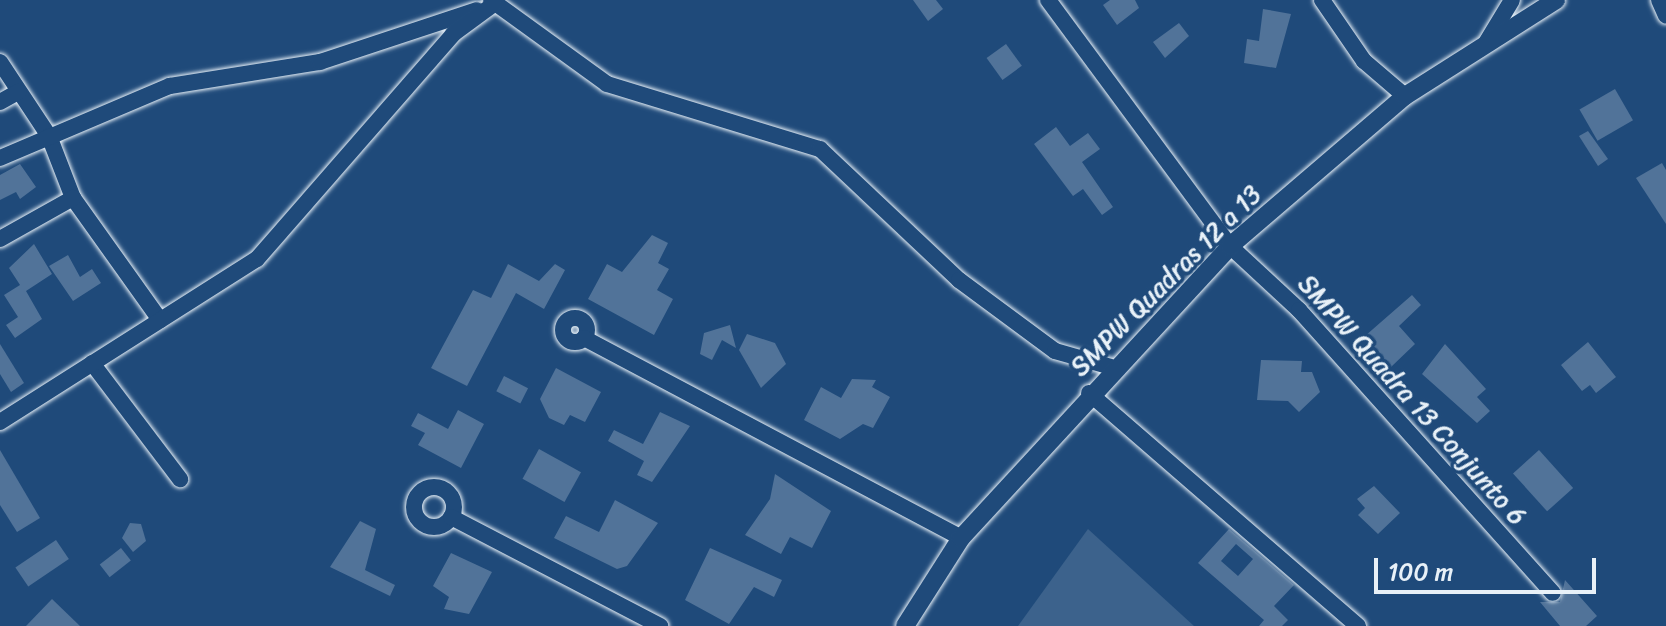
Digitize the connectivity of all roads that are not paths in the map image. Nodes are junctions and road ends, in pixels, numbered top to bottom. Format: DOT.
graph roads {
  1 [pos="1048,0"];
  2 [pos="1322,0"];
  3 [pos="1512,0"];
  4 [pos="1556,0"];
  5 [pos="1659,0"];
  6 [pos="492,2"];
  7 [pos="1666,16"];
  8 [pos="1482,48"];
  9 [pos="0,62"];
  10 [pos="18,92"];
  11 [pos="1405,96"];
  12 [pos="0,102"];
  13 [pos="49,136"];
  14 [pos="0,158"];
  15 [pos="73,198"];
  16 [pos="0,239"];
  17 [pos="1230,246"];
  18 [pos="160,320"];
  19 [pos="584,338"];
  20 [pos="92,363"];
  21 [pos="1111,367"];
  22 [pos="1089,393"];
  23 [pos="0,422"];
  24 [pos="180,479"];
  25 [pos="451,517"];
  26 [pos="961,538"];
  27 [pos="1553,593"];
  28 [pos="660,626"];
  29 [pos="905,626"];
  30 [pos="1358,626"];
  1 -- 17 [label="street, SMPW Quadra 13 Conjunto 6"];
  2 -- 11 [label="street"];
  3 -- 8 [label="street"];
  4 -- 8 [label="street, SMPW Quadras 12 a 13"];
  5 -- 7 [label="street"];
  6 -- 13 [label="street"];
  6 -- 18 [label="street"];
  6 -- 21 [label="street"];
  8 -- 11 [label="street, SMPW Quadras 12 a 13"];
  9 -- 10 [label="street"];
  10 -- 12 [label="street"];
  10 -- 13 [label="street"];
  11 -- 17 [label="street, SMPW Quadras 12 a 13"];
  13 -- 14 [label="street"];
  13 -- 15 [label="street"];
  15 -- 16 [label="street"];
  15 -- 18 [label="street"];
  17 -- 21 [label="street, SMPW Quadras 12 a 13"];
  17 -- 27 [label="street, SMPW Quadra 13 Conjunto 6"];
  18 -- 20 [label="street"];
  19 -- 26 [label="street"];
  20 -- 23 [label="street"];
  20 -- 24 [label="street"];
  21 -- 22 [label="street, SMPW Quadras 12 a 13"];
  22 -- 26 [label="street, SMPW Quadras 12 a 13"];
  22 -- 30 [label="street"];
  25 -- 28 [label="street"];
  26 -- 29 [label="street, SMPW Quadras 12 a 13"];
}
